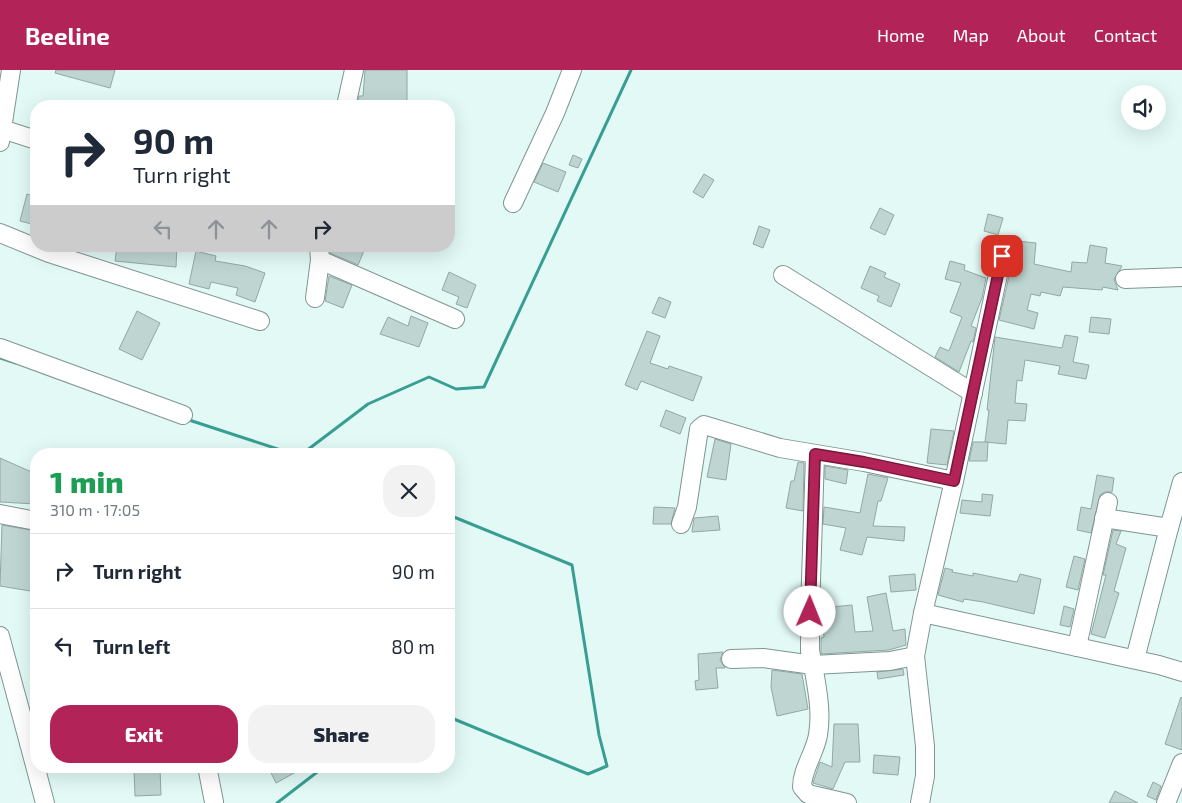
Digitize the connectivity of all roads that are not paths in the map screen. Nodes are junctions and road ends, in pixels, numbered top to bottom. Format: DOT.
graph roads {
  1 [pos="11,70"];
  2 [pos="354,70"];
  3 [pos="572,70"];
  4 [pos="347,100"];
  5 [pos="1,136"];
  6 [pos="30,139"];
  7 [pos="513,204"];
  8 [pos="0,233"];
  9 [pos="30,245"];
  10 [pos="47,252"];
  11 [pos="319,253"];
  12 [pos="1002,256"];
  13 [pos="783,275"];
  14 [pos="1182,277"];
  15 [pos="1125,279"];
  16 [pos="315,298"];
  17 [pos="455,319"];
  18 [pos="260,321"];
  19 [pos="0,348"];
  20 [pos="973,393"];
  21 [pos="183,415"];
  22 [pos="815,454"];
  23 [pos="954,481"];
  24 [pos="1182,482"];
  25 [pos="0,514"];
  26 [pos="30,520"];
  27 [pos="681,524"];
  28 [pos="1169,528"];
  29 [pos="923,613"];
  30 [pos="0,636"];
  31 [pos="1076,647"];
  32 [pos="915,656"];
  33 [pos="732,659"];
  34 [pos="1135,659"];
  35 [pos="814,665"];
  36 [pos="1182,672"];
  37 [pos="30,736"];
  38 [pos="1182,763"];
  39 [pos="38,773"];
  40 [pos="208,773"];
  41 [pos="214,802"];
  42 [pos="45,803"];
  43 [pos="847,803"];
  44 [pos="920,803"];
  45 [pos="1166,803"];
  1 -- 5 [label="street"];
  2 -- 4 [label="street"];
  3 -- 7 [label="street"];
  5 -- 6 [label="street"];
  8 -- 9 [label="street"];
  10 -- 18 [label="street"];
  11 -- 16 [label="street"];
  11 -- 17 [label="street"];
  12 -- 20 [label="street"];
  13 -- 20 [label="street"];
  14 -- 15 [label="street"];
  19 -- 21 [label="street"];
  20 -- 23 [label="street"];
  22 -- 23 [label="street"];
  22 -- 27 [label="street"];
  22 -- 35 [label="street"];
  23 -- 29 [label="street"];
  24 -- 28 [label="street"];
  25 -- 26 [label="street"];
  28 -- 31 [label="street"];
  28 -- 34 [label="street"];
  29 -- 31 [label="street"];
  29 -- 32 [label="street"];
  30 -- 37 [label="street"];
  31 -- 34 [label="street"];
  32 -- 35 [label="street"];
  32 -- 44 [label="street"];
  33 -- 35 [label="street"];
  34 -- 36 [label="street"];
  35 -- 43 [label="street"];
  38 -- 45 [label="street"];
  39 -- 42 [label="street"];
  40 -- 41 [label="street"];
}
